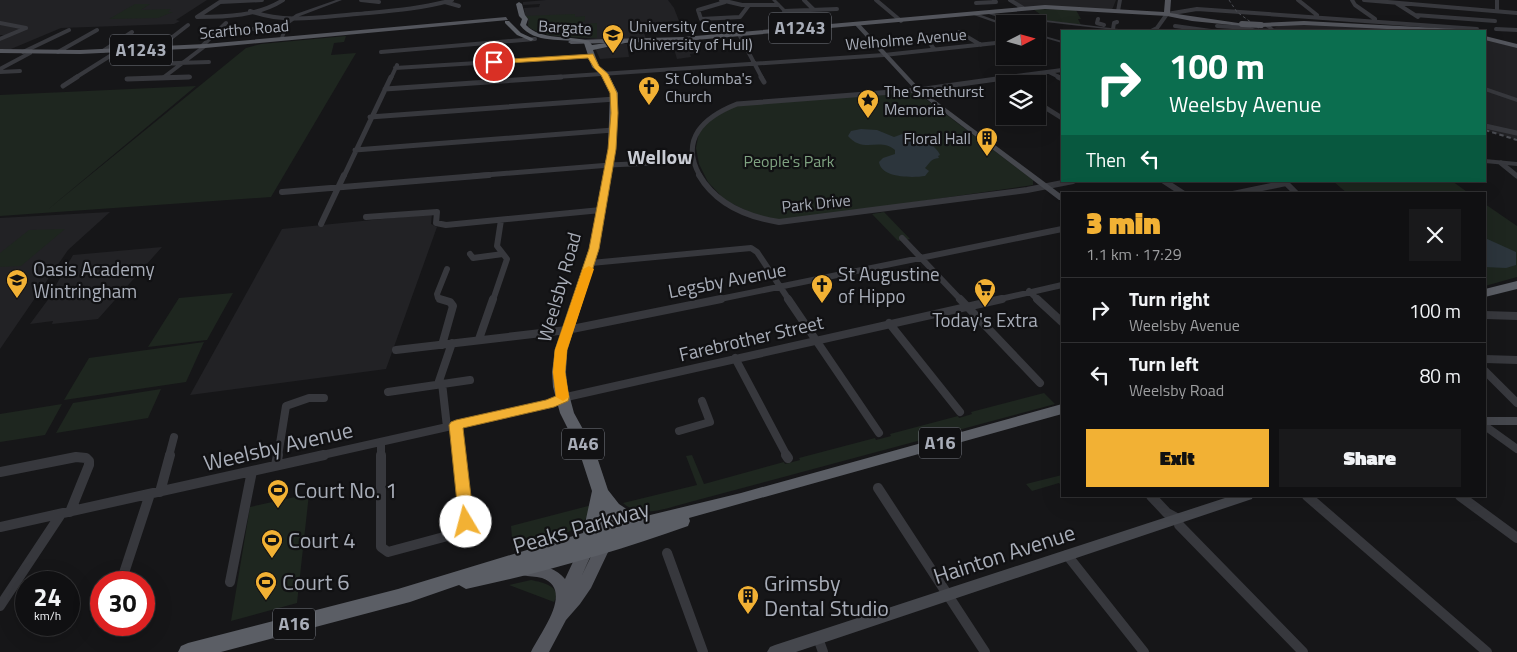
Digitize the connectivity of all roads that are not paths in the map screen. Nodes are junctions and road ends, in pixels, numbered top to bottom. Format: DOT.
graph roads {
  1 [pos="262,0"];
  2 [pos="283,0"];
  3 [pos="340,0"];
  4 [pos="361,0"];
  5 [pos="452,0"];
  6 [pos="774,0"];
  7 [pos="804,0"];
  8 [pos="876,0"];
  9 [pos="994,0"];
  10 [pos="1010,0"];
  11 [pos="1120,0"];
  12 [pos="1168,0"];
  13 [pos="1298,0"];
  14 [pos="1352,0"];
  15 [pos="1364,0"];
  16 [pos="1452,0"];
  17 [pos="1497,0"];
  18 [pos="723,1"];
  19 [pos="974,1"];
  20 [pos="1396,1"];
  21 [pos="379,2"];
  22 [pos="445,2"];
  23 [pos="519,2"];
  24 [pos="749,5"];
  25 [pos="778,5"];
  26 [pos="458,6"];
  27 [pos="1449,6"];
  28 [pos="1023,8"];
  29 [pos="813,9"];
  30 [pos="837,9"];
  31 [pos="1497,10"];
  32 [pos="250,11"];
  33 [pos="784,11"];
  34 [pos="1118,11"];
  35 [pos="987,12"];
  36 [pos="1167,12"];
  37 [pos="973,13"];
  38 [pos="1517,13"];
  39 [pos="1317,15"];
  40 [pos="1415,15"];
  41 [pos="510,18"];
  42 [pos="523,19"];
  43 [pos="292,20"];
  44 [pos="1124,20"];
  45 [pos="1496,20"];
  46 [pos="901,21"];
  47 [pos="1377,21"];
  48 [pos="996,22"];
  49 [pos="1386,22"];
  50 [pos="0,23"];
  51 [pos="226,23"];
  52 [pos="856,23"];
  53 [pos="1160,24"];
  54 [pos="188,25"];
  55 [pos="1104,25"];
  56 [pos="1169,25"];
  57 [pos="1429,25"];
  58 [pos="286,26"];
  59 [pos="1092,26"];
  60 [pos="1175,26"];
  61 [pos="1218,26"];
  62 [pos="1268,26"];
  63 [pos="801,28"];
  64 [pos="1397,28"];
  65 [pos="253,29"];
  66 [pos="1113,29"];
  67 [pos="1184,29"];
  68 [pos="1477,29"];
  69 [pos="1496,29"];
  70 [pos="69,30"];
  71 [pos="97,30"];
  72 [pos="1123,30"];
  73 [pos="1152,30"];
  74 [pos="1198,30"];
  75 [pos="1253,30"];
  76 [pos="1273,30"];
  77 [pos="1438,30"];
  78 [pos="1517,30"];
  79 [pos="132,32"];
  80 [pos="959,32"];
  81 [pos="739,34"];
  82 [pos="1486,38"];
  83 [pos="0,39"];
  84 [pos="535,39"];
  85 [pos="554,39"];
  86 [pos="1046,39"];
  87 [pos="281,40"];
  88 [pos="597,40"];
  89 [pos="573,41"];
  90 [pos="923,41"];
  91 [pos="627,42"];
  92 [pos="1061,42"];
  93 [pos="996,43"];
  94 [pos="981,45"];
  95 [pos="1517,46"];
  96 [pos="203,47"];
  97 [pos="157,49"];
  98 [pos="934,49"];
  99 [pos="588,50"];
  100 [pos="0,51"];
  101 [pos="104,51"];
  102 [pos="118,51"];
  103 [pos="23,52"];
  104 [pos="32,52"];
  105 [pos="58,52"];
  106 [pos="381,52"];
  107 [pos="884,55"];
  108 [pos="184,62"];
  109 [pos="209,62"];
  110 [pos="147,64"];
  111 [pos="755,65"];
  112 [pos="0,70"];
  113 [pos="1061,70"];
  114 [pos="20,71"];
  115 [pos="1049,72"];
  116 [pos="604,74"];
  117 [pos="1028,75"];
  118 [pos="164,77"];
  119 [pos="190,77"];
  120 [pos="127,79"];
  121 [pos="996,79"];
  122 [pos="1061,79"];
  123 [pos="764,82"];
  124 [pos="63,86"];
  125 [pos="385,89"];
  126 [pos="1486,89"];
  127 [pos="918,90"];
  128 [pos="615,99"];
  129 [pos="1517,100"];
  130 [pos="1046,108"];
  131 [pos="370,117"];
  132 [pos="1061,117"];
  133 [pos="1486,126"];
  134 [pos="613,130"];
  135 [pos="1517,133"];
  136 [pos="355,150"];
  137 [pos="694,161"];
  138 [pos="1486,161"];
  139 [pos="1501,163"];
  140 [pos="1517,164"];
  141 [pos="610,166"];
  142 [pos="1517,176"];
  143 [pos="1068,182"];
  144 [pos="1166,182"];
  145 [pos="1285,182"];
  146 [pos="1047,186"];
  147 [pos="338,187"];
  148 [pos="282,192"];
  149 [pos="1181,192"];
  150 [pos="1242,192"];
  151 [pos="1295,192"];
  152 [pos="1061,197"];
  153 [pos="601,210"];
  154 [pos="366,217"];
  155 [pos="500,220"];
  156 [pos="320,224"];
  157 [pos="1061,229"];
  158 [pos="902,238"];
  159 [pos="470,254"];
  160 [pos="503,254"];
  161 [pos="920,258"];
  162 [pos="591,263"];
  163 [pos="446,269"];
  164 [pos="1061,285"];
  165 [pos="1517,285"];
  166 [pos="779,286"];
  167 [pos="1029,291"];
  168 [pos="1486,293"];
  169 [pos="966,305"];
  170 [pos="1486,315"];
  171 [pos="1517,316"];
  172 [pos="1061,321"];
  173 [pos="889,323"];
  174 [pos="567,330"];
  175 [pos="479,339"];
  176 [pos="816,340"];
  177 [pos="452,343"];
  178 [pos="442,345"];
  179 [pos="396,350"];
  180 [pos="735,358"];
  181 [pos="1486,359"];
  182 [pos="1517,360"];
  183 [pos="1486,372"];
  184 [pos="470,380"];
  185 [pos="440,383"];
  186 [pos="1040,383"];
  187 [pos="388,392"];
  188 [pos="324,398"];
  189 [pos="563,398"];
  190 [pos="702,401"];
  191 [pos="1517,403"];
  192 [pos="1059,410"];
  193 [pos="960,412"];
  194 [pos="1486,421"];
  195 [pos="1517,421"];
  196 [pos="451,426"];
  197 [pos="1486,427"];
  198 [pos="679,431"];
  199 [pos="879,433"];
  200 [pos="174,437"];
  201 [pos="381,442"];
  202 [pos="1517,449"];
  203 [pos="788,458"];
  204 [pos="276,465"];
  205 [pos="252,471"];
  206 [pos="0,472"];
  207 [pos="878,488"];
  208 [pos="600,490"];
  209 [pos="155,493"];
  210 [pos="1152,497"];
  211 [pos="1244,497"];
  212 [pos="1308,497"];
  213 [pos="1461,497"];
  214 [pos="741,499"];
  215 [pos="608,506"];
  216 [pos="65,513"];
  217 [pos="1178,519"];
  218 [pos="646,523"];
  219 [pos="0,526"];
  220 [pos="1517,538"];
  221 [pos="599,539"];
  222 [pos="584,553"];
  223 [pos="667,553"];
  224 [pos="1067,555"];
  225 [pos="525,570"];
  226 [pos="125,571"];
  227 [pos="230,582"];
  228 [pos="949,594"];
  229 [pos="402,596"];
  230 [pos="565,599"];
  231 [pos="0,606"];
  232 [pos="559,616"];
  233 [pos="818,638"];
  234 [pos="188,652"];
  235 [pos="540,652"];
  236 [pos="703,652"];
  237 [pos="775,652"];
  238 [pos="823,652"];
  239 [pos="985,652"];
  240 [pos="1144,652"];
  241 [pos="1303,652"];
  242 [pos="1487,652"];
  1 -- 32 [label="street"];
  2 -- 32 [label="street"];
  3 -- 43 [label="street"];
  4 -- 21 [label="street"];
  5 -- 22 [label="street"];
  6 -- 25 [label="street"];
  7 -- 29 [label="street"];
  8 -- 46 [label="street"];
  9 -- 19 [label="street"];
  10 -- 28 [label="street"];
  11 -- 34 [label="street"];
  12 -- 36 [label="main road"];
  13 -- 39 [label="street"];
  14 -- 47 [label="street"];
  15 -- 20 [label="street"];
  16 -- 27 [label="street"];
  17 -- 31 [label="street"];
  18 -- 24 [label="street"];
  18 -- 24 [label="street"];
  19 -- 35 [label="street"];
  20 -- 27 [label="street"];
  20 -- 40 [label="street"];
  22 -- 26 [label="street"];
  22 -- 43 [label="street"];
  23 -- 41 [label="highway"];
  23 -- 42 [label="highway"];
  24 -- 25 [label="street"];
  25 -- 33 [label="street"];
  27 -- 31 [label="street"];
  28 -- 34 [label="main road, Bargate / A1243"];
  28 -- 35 [label="main road, Bargate / A1243"];
  29 -- 30 [label="street"];
  29 -- 33 [label="street"];
  31 -- 38 [label="street"];
  32 -- 43 [label="street"];
  33 -- 63 [label="street"];
  34 -- 36 [label="main road, Bargate / A1243"];
  35 -- 37 [label="main road, Bargate / A1243"];
  35 -- 59 [label="street"];
  36 -- 39 [label="street"];
  36 -- 53 [label="street"];
  36 -- 62 [label="main road, Bargate, bridge"];
  37 -- 46 [label="main road, Bargate / A1243"];
  37 -- 48 [label="street"];
  39 -- 47 [label="street"];
  40 -- 45 [label="street"];
  40 -- 57 [label="street"];
  41 -- 42 [label="highway"];
  41 -- 84 [label="highway, Bargate"];
  41 -- 87 [label="main road, Scartho Road / A1243"];
  42 -- 85 [label="highway, Bargate"];
  43 -- 58 [label="street"];
  44 -- 66 [label="street"];
  46 -- 52 [label="main road, Bargate / A1243"];
  47 -- 49 [label="street"];
  49 -- 57 [label="street"];
  49 -- 64 [label="street"];
  50 -- 83 [label="street"];
  51 -- 96 [label="street"];
  52 -- 63 [label="main road, Bargate / A1243"];
  52 -- 107 [label="main road"];
  53 -- 56 [label="street"];
  53 -- 73 [label="street"];
  54 -- 97 [label="street"];
  55 -- 59 [label="street"];
  57 -- 68 [label="street"];
  58 -- 65 [label="street"];
  58 -- 87 [label="street"];
  59 -- 66 [label="street"];
  60 -- 67 [label="street"];
  61 -- 75 [label="street"];
  62 -- 64 [label="main road, Bargate"];
  62 -- 76 [label="street"];
  63 -- 81 [label="main road, Bargate / A1243"];
  64 -- 77 [label="main road, Bargate"];
  66 -- 72 [label="street"];
  67 -- 74 [label="street"];
  69 -- 78 [label="street"];
  70 -- 103 [label="street"];
  71 -- 105 [label="street"];
  79 -- 101 [label="street"];
  80 -- 94 [label="street, Welholme Avenue"];
  81 -- 91 [label="main road, Bargate / A1243"];
  81 -- 111 [label="street"];
  82 -- 95 [label="main road"];
  84 -- 85 [label="highway, Bargate"];
  84 -- 106 [label="street"];
  85 -- 89 [label="highway, Bargate"];
  86 -- 92 [label="street"];
  87 -- 96 [label="main road, Scartho Road / A1243"];
  88 -- 89 [label="main road, Bargate / A1243"];
  88 -- 91 [label="main road, Bargate / A1243"];
  88 -- 99 [label="highway"];
  89 -- 99 [label="highway"];
  90 -- 98 [label="street"];
  91 -- 99 [label="highway"];
  93 -- 94 [label="street, Welholme Avenue"];
  94 -- 98 [label="street, Welholme Avenue"];
  96 -- 97 [label="main road, Scartho Road / A1243"];
  96 -- 108 [label="street"];
  97 -- 102 [label="main road, Scartho Road / A1243"];
  98 -- 107 [label="street, Welholme Avenue"];
  99 -- 116 [label="highway, Weelsby Road / A46"];
  99 -- 125 [label="street"];
  100 -- 103 [label="main road, Scartho Road / A1243"];
  101 -- 102 [label="main road, Scartho Road / A1243"];
  101 -- 105 [label="main road, Scartho Road / A1243"];
  102 -- 124 [label="street"];
  103 -- 104 [label="main road, Scartho Road / A1243"];
  104 -- 105 [label="main road, Scartho Road / A1243"];
  104 -- 112 [label="street"];
  107 -- 111 [label="street, Welholme Avenue"];
  107 -- 127 [label="main road"];
  108 -- 109 [label="street"];
  108 -- 110 [label="street"];
  108 -- 118 [label="street"];
  111 -- 116 [label="street, Welholme Avenue"];
  111 -- 123 [label="street"];
  112 -- 114 [label="street"];
  113 -- 115 [label="street, Park Drive"];
  115 -- 117 [label="street, Park Drive"];
  115 -- 122 [label="street"];
  116 -- 125 [label="street, Welholme Avenue"];
  116 -- 128 [label="highway, Weelsby Road / A46"];
  118 -- 119 [label="street"];
  118 -- 120 [label="street"];
  121 -- 127 [label="street, Park Drive"];
  125 -- 131 [label="street"];
  126 -- 129 [label="street"];
  127 -- 137 [label="street, Park Drive"];
  127 -- 146 [label="main road"];
  128 -- 131 [label="street"];
  128 -- 134 [label="highway, Weelsby Road / A46"];
  130 -- 132 [label="street"];
  131 -- 136 [label="street"];
  133 -- 135 [label="street"];
  134 -- 136 [label="street"];
  134 -- 141 [label="highway, Weelsby Road / A46"];
  136 -- 147 [label="street"];
  137 -- 141 [label="street"];
  137 -- 146 [label="street, Park Drive"];
  138 -- 139 [label="street"];
  139 -- 140 [label="street"];
  139 -- 142 [label="street"];
  141 -- 147 [label="street"];
  141 -- 153 [label="highway, Weelsby Road / A46"];
  143 -- 146 [label="street, Park Drive"];
  144 -- 149 [label="street"];
  145 -- 150 [label="street"];
  145 -- 151 [label="street"];
  146 -- 152 [label="main road"];
  147 -- 148 [label="street"];
  147 -- 156 [label="street"];
  153 -- 155 [label="street"];
  153 -- 162 [label="highway, Weelsby Road / A46"];
  154 -- 155 [label="street"];
  155 -- 160 [label="street"];
  157 -- 161 [label="street, Legsby Avenue"];
  158 -- 161 [label="street"];
  159 -- 160 [label="street"];
  160 -- 175 [label="street"];
  161 -- 166 [label="street, Legsby Avenue"];
  161 -- 169 [label="street"];
  162 -- 166 [label="street"];
  162 -- 174 [label="highway, Weelsby Road / A46"];
  163 -- 178 [label="street"];
  164 -- 167 [label="street, Farebrother Street"];
  165 -- 168 [label="highway"];
  166 -- 174 [label="street, Legsby Avenue"];
  166 -- 176 [label="street"];
  167 -- 169 [label="street, Farebrother Street"];
  167 -- 172 [label="street"];
  169 -- 173 [label="street, Farebrother Street"];
  169 -- 186 [label="street"];
  170 -- 171 [label="street"];
  173 -- 176 [label="street, Farebrother Street"];
  173 -- 193 [label="street"];
  174 -- 175 [label="street, Legsby Avenue"];
  174 -- 189 [label="highway, Weelsby Road / A46"];
  175 -- 177 [label="street, Legsby Avenue"];
  176 -- 180 [label="street, Farebrother Street"];
  176 -- 199 [label="street"];
  177 -- 178 [label="street, Legsby Avenue"];
  177 -- 185 [label="street"];
  178 -- 179 [label="street, Legsby Avenue"];
  180 -- 189 [label="street, Farebrother Street"];
  180 -- 203 [label="street"];
  181 -- 182 [label="street"];
  183 -- 191 [label="street"];
  184 -- 185 [label="street"];
  185 -- 187 [label="street"];
  185 -- 196 [label="street"];
  188 -- 204 [label="street"];
  189 -- 196 [label="street, Weelsby Avenue"];
  189 -- 208 [label="highway, Weelsby Road / A46"];
  190 -- 198 [label="street"];
  192 -- 214 [label="highway, Peaks Parkway / A16"];
  194 -- 195 [label="main road"];
  196 -- 201 [label="street, Weelsby Avenue"];
  196 -- 201 [label="street"];
  197 -- 202 [label="street"];
  200 -- 209 [label="street"];
  201 -- 204 [label="street, Weelsby Avenue"];
  204 -- 205 [label="street, Weelsby Avenue"];
  205 -- 209 [label="street, Weelsby Avenue"];
  205 -- 227 [label="street"];
  206 -- 216 [label="street"];
  207 -- 228 [label="street"];
  208 -- 215 [label="highway, A46"];
  208 -- 221 [label="highway, Weelsby Road / A46"];
  209 -- 216 [label="street, Weelsby Avenue"];
  209 -- 226 [label="street"];
  210 -- 217 [label="street"];
  211 -- 217 [label="main road, Hainton Avenue"];
  212 -- 242 [label="street"];
  213 -- 220 [label="street"];
  214 -- 218 [label="highway, Peaks Parkway / A16"];
  214 -- 221 [label="highway, Peaks Parkway / A16"];
  215 -- 218 [label="highway"];
  215 -- 221 [label="highway, A46"];
  216 -- 219 [label="street, Weelsby Avenue"];
  216 -- 231 [label="street"];
  217 -- 224 [label="main road, Hainton Avenue"];
  217 -- 241 [label="street"];
  218 -- 221 [label="highway, Peaks Parkway / A16"];
  221 -- 222 [label="highway, Peaks Parkway / A16"];
  221 -- 229 [label="highway, Peaks Parkway / A16"];
  221 -- 232 [label="main road, Weelsby Road / A46"];
  222 -- 225 [label="highway, Peaks Parkway / A16"];
  222 -- 230 [label="main road, Weelsby Road / A46"];
  223 -- 236 [label="street"];
  224 -- 228 [label="main road, Hainton Avenue"];
  224 -- 240 [label="street"];
  225 -- 229 [label="highway, Peaks Parkway / A16"];
  225 -- 230 [label="main road, A16"];
  228 -- 233 [label="main road, Hainton Avenue"];
  228 -- 239 [label="street"];
  229 -- 234 [label="highway, Peaks Parkway / A16"];
  230 -- 232 [label="main road, Weelsby Road / A46"];
  232 -- 235 [label="main road, Weelsby Road / A46"];
  233 -- 237 [label="main road, Hainton Avenue"];
  233 -- 238 [label="street"];
}
